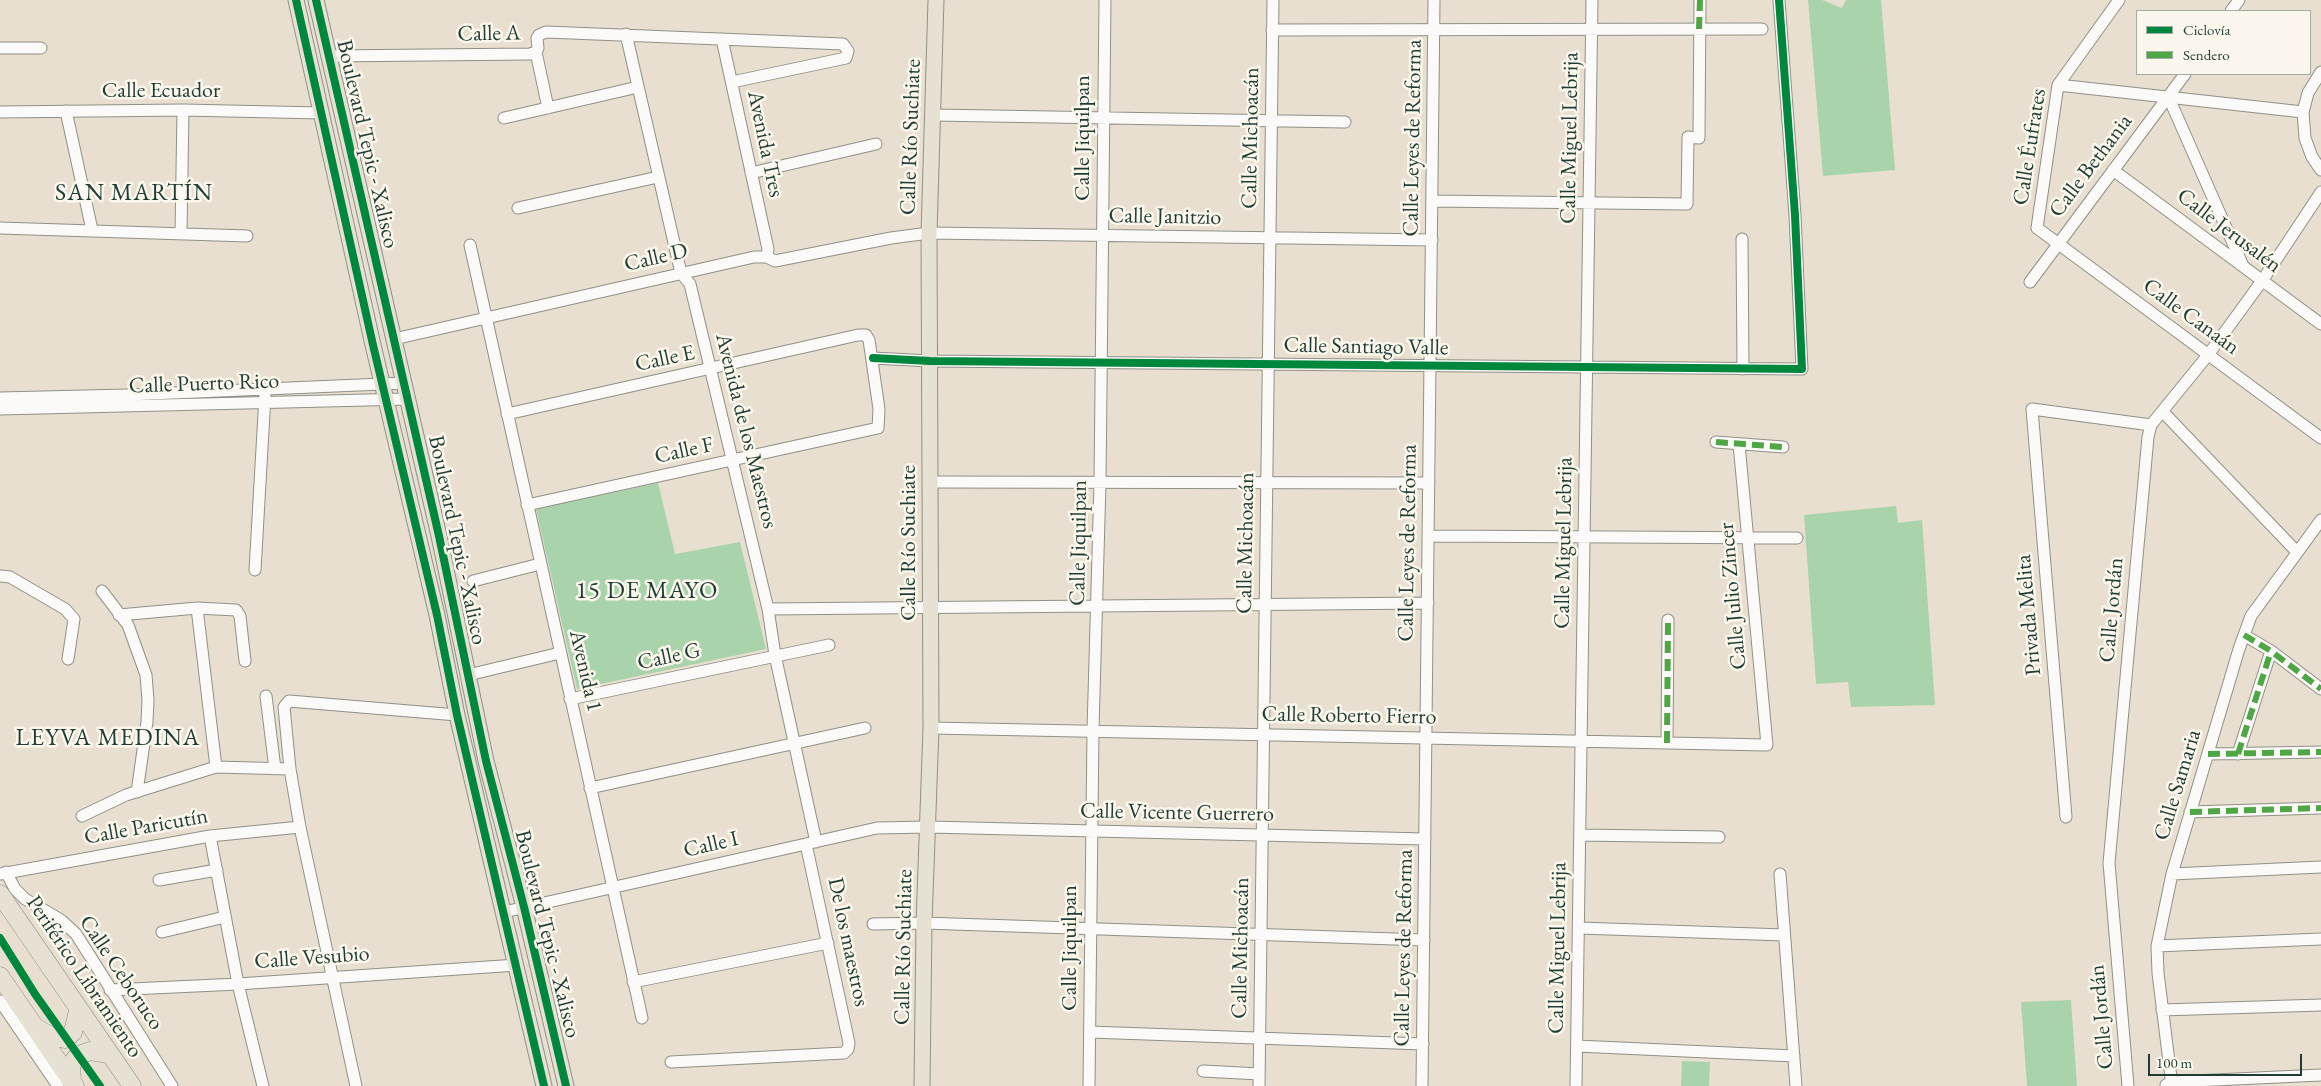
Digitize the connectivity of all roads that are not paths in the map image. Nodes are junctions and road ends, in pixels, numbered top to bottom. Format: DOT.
graph roads {
  1 [pos="296,0"];
  2 [pos="306,0"];
  3 [pos="316,0"];
  4 [pos="936,0"];
  5 [pos="1105,0"];
  6 [pos="1273,0"];
  7 [pos="1434,0"];
  8 [pos="1592,0"];
  9 [pos="1700,0"];
  10 [pos="1779,0"];
  11 [pos="2119,0"];
  12 [pos="2240,0"];
  13 [pos="2232,10"];
  14 [pos="1434,29"];
  15 [pos="1592,29"];
  16 [pos="1699,29"];
  17 [pos="1762,29"];
  18 [pos="1272,30"];
  19 [pos="626,34"];
  20 [pos="722,39"];
  21 [pos="0,48"];
  22 [pos="41,48"];
  23 [pos="536,52"];
  24 [pos="328,56"];
  25 [pos="2321,72"];
  26 [pos="2184,75"];
  27 [pos="732,82"];
  28 [pos="2058,85"];
  29 [pos="638,87"];
  30 [pos="2168,96"];
  31 [pos="548,108"];
  32 [pos="184,110"];
  33 [pos="66,111"];
  34 [pos="0,112"];
  35 [pos="2303,112"];
  36 [pos="321,113"];
  37 [pos="932,115"];
  38 [pos="504,118"];
  39 [pos="1103,118"];
  40 [pos="1271,121"];
  41 [pos="1345,122"];
  42 [pos="876,144"];
  43 [pos="354,163"];
  44 [pos="2113,170"];
  45 [pos="2321,170"];
  46 [pos="750,173"];
  47 [pos="658,177"];
  48 [pos="2321,192"];
  49 [pos="1432,201"];
  50 [pos="1589,202"];
  51 [pos="518,208"];
  52 [pos="0,228"];
  53 [pos="2037,228"];
  54 [pos="92,230"];
  55 [pos="181,234"];
  56 [pos="929,234"];
  57 [pos="247,236"];
  58 [pos="1103,236"];
  59 [pos="1270,238"];
  60 [pos="1742,239"];
  61 [pos="1432,240"];
  62 [pos="2058,244"];
  63 [pos="470,245"];
  64 [pos="355,257"];
  65 [pos="766,257"];
  66 [pos="2244,267"];
  67 [pos="681,273"];
  68 [pos="2262,280"];
  69 [pos="2030,282"];
  70 [pos="485,317"];
  71 [pos="2321,324"];
  72 [pos="394,339"];
  73 [pos="2208,355"];
  74 [pos="873,358"];
  75 [pos="930,361"];
  76 [pos="1102,362"];
  77 [pos="1268,364"];
  78 [pos="1430,366"];
  79 [pos="1587,367"];
  80 [pos="1743,369"];
  81 [pos="709,370"];
  82 [pos="405,383"];
  83 [pos="383,384"];
  84 [pos="266,390"];
  85 [pos="0,398"];
  86 [pos="408,399"];
  87 [pos="386,400"];
  88 [pos="127,401"];
  89 [pos="264,402"];
  90 [pos="0,409"];
  91 [pos="2163,412"];
  92 [pos="507,414"];
  93 [pos="2152,425"];
  94 [pos="878,428"];
  95 [pos="2321,438"];
  96 [pos="1716,442"];
  97 [pos="1739,444"];
  98 [pos="1783,447"];
  99 [pos="733,461"];
  100 [pos="930,482"];
  101 [pos="1100,482"];
  102 [pos="1267,483"];
  103 [pos="1429,483"];
  104 [pos="527,506"];
  105 [pos="2321,520"];
  106 [pos="1428,536"];
  107 [pos="1584,537"];
  108 [pos="1747,538"];
  109 [pos="1797,538"];
  110 [pos="2297,552"];
  111 [pos="540,564"];
  112 [pos="255,570"];
  113 [pos="0,576"];
  114 [pos="473,580"];
  115 [pos="102,591"];
  116 [pos="1428,603"];
  117 [pos="1265,604"];
  118 [pos="1098,606"];
  119 [pos="930,607"];
  120 [pos="197,608"];
  121 [pos="768,609"];
  122 [pos="119,615"];
  123 [pos="437,615"];
  124 [pos="1668,620"];
  125 [pos="2244,635"];
  126 [pos="829,645"];
  127 [pos="2271,651"];
  128 [pos="560,653"];
  129 [pos="775,655"];
  130 [pos="68,659"];
  131 [pos="245,661"];
  132 [pos="468,675"];
  133 [pos="2321,689"];
  134 [pos="266,696"];
  135 [pos="570,699"];
  136 [pos="457,715"];
  137 [pos="865,728"];
  138 [pos="931,728"];
  139 [pos="1093,730"];
  140 [pos="1263,734"];
  141 [pos="1426,738"];
  142 [pos="1581,741"];
  143 [pos="794,743"];
  144 [pos="1668,743"];
  145 [pos="1767,745"];
  146 [pos="2321,752"];
  147 [pos="2208,754"];
  148 [pos="2238,754"];
  149 [pos="486,761"];
  150 [pos="216,767"];
  151 [pos="290,768"];
  152 [pos="275,769"];
  153 [pos="590,788"];
  154 [pos="137,792"];
  155 [pos="2321,808"];
  156 [pos="2190,812"];
  157 [pos="82,816"];
  158 [pos="2066,817"];
  159 [pos="300,827"];
  160 [pos="929,827"];
  161 [pos="1092,831"];
  162 [pos="1262,835"];
  163 [pos="1580,835"];
  164 [pos="210,836"];
  165 [pos="1719,837"];
  166 [pos="1425,839"];
  167 [pos="811,843"];
  168 [pos="2321,868"];
  169 [pos="217,870"];
  170 [pos="3,873"];
  171 [pos="1780,874"];
  172 [pos="2172,874"];
  173 [pos="158,880"];
  174 [pos="612,887"];
  175 [pos="0,894"];
  176 [pos="524,907"];
  177 [pos="504,912"];
  178 [pos="225,917"];
  179 [pos="924,923"];
  180 [pos="873,924"];
  181 [pos="1579,928"];
  182 [pos="1090,930"];
  183 [pos="162,932"];
  184 [pos="1261,934"];
  185 [pos="1784,935"];
  186 [pos="2321,939"];
  187 [pos="1424,940"];
  188 [pos="828,943"];
  189 [pos="2157,946"];
  190 [pos="517,965"];
  191 [pos="332,977"];
  192 [pos="633,982"];
  193 [pos="238,984"];
  194 [pos="110,990"];
  195 [pos="3,997"];
  196 [pos="546,1001"];
  197 [pos="2321,1005"];
  198 [pos="2162,1010"];
  199 [pos="78,1011"];
  200 [pos="642,1018"];
  201 [pos="35,1026"];
  202 [pos="1090,1032"];
  203 [pos="1259,1038"];
  204 [pos="1423,1044"];
  205 [pos="1577,1046"];
  206 [pos="109,1054"];
  207 [pos="1794,1056"];
  208 [pos="670,1062"];
  209 [pos="1203,1072"];
  210 [pos="1259,1074"];
  211 [pos="2321,1074"];
  212 [pos="68,1084"];
  213 [pos="2169,1085"];
  214 [pos="132,1086"];
  215 [pos="172,1086"];
  216 [pos="263,1086"];
  217 [pos="356,1086"];
  218 [pos="544,1086"];
  219 [pos="566,1086"];
  220 [pos="922,1086"];
  221 [pos="1089,1086"];
  222 [pos="1259,1086"];
  223 [pos="1422,1086"];
  224 [pos="1576,1086"];
  225 [pos="1796,1086"];
  226 [pos="2128,1086"];
  1 -- 36 [label="main road, Boulevard Tepic - Xalisco"];
  2 -- 24 [label="main road"];
  3 -- 24 [label="main road, Boulevard Tepic - Xalisco"];
  4 -- 37 [label="main road, Calle Río Suchiate"];
  5 -- 39 [label="street, Calle Jiquilpan"];
  6 -- 18 [label="street, Calle Michoacán"];
  7 -- 14 [label="street, Calle Leyes de Reforma"];
  8 -- 15 [label="street, Calle Miguel Lebrija"];
  9 -- 16 [label="street"];
  10 -- 80 [label="street, Calle Santiago Valle"];
  11 -- 28 [label="street, Calle Éufrates"];
  12 -- 13 [label="street"];
  14 -- 15 [label="street"];
  14 -- 18 [label="street"];
  14 -- 49 [label="street, Calle Leyes de Reforma"];
  15 -- 16 [label="street"];
  15 -- 50 [label="street, Calle Miguel Lebrija"];
  16 -- 17 [label="street"];
  16 -- 50 [label="street"];
  18 -- 40 [label="street, Calle Michoacán"];
  19 -- 20 [label="street, Calle A"];
  19 -- 23 [label="street, Calle A"];
  19 -- 29 [label="street, Avenida de los Maestros"];
  20 -- 27 [label="street, Avenida Tres"];
  20 -- 27 [label="street, Calle A"];
  21 -- 22 [label="street"];
  23 -- 24 [label="street, Calle A"];
  23 -- 31 [label="street"];
  24 -- 43 [label="main road, Boulevard Tepic - Xalisco"];
  25 -- 35 [label="street"];
  26 -- 30 [label="street, Calle Bethania"];
  27 -- 46 [label="street, Avenida Tres"];
  28 -- 30 [label="street"];
  28 -- 53 [label="street, Calle Éufrates"];
  29 -- 31 [label="street"];
  29 -- 47 [label="street, Avenida de los Maestros"];
  30 -- 35 [label="street"];
  30 -- 44 [label="street, Calle Bethania"];
  30 -- 66 [label="street"];
  31 -- 38 [label="street"];
  32 -- 33 [label="street, Calle Ecuador"];
  32 -- 36 [label="street, Calle Ecuador"];
  32 -- 55 [label="street"];
  33 -- 34 [label="street, Calle Ecuador"];
  33 -- 54 [label="street"];
  35 -- 45 [label="street"];
  36 -- 43 [label="main road"];
  36 -- 64 [label="main road, Boulevard Tepic - Xalisco"];
  37 -- 39 [label="street"];
  37 -- 56 [label="main road, Calle Río Suchiate"];
  39 -- 40 [label="street"];
  39 -- 58 [label="street, Calle Jiquilpan"];
  40 -- 41 [label="street"];
  40 -- 59 [label="street, Calle Michoacán"];
  42 -- 46 [label="street"];
  43 -- 72 [label="main road, Boulevard Tepic - Xalisco"];
  44 -- 62 [label="street, Calle Bethania"];
  44 -- 66 [label="street, Calle Jerusalén"];
  46 -- 65 [label="street, Avenida Tres"];
  47 -- 51 [label="street"];
  47 -- 67 [label="street, Avenida de los Maestros"];
  48 -- 68 [label="street, Calle Jordán"];
  49 -- 50 [label="street"];
  49 -- 61 [label="street, Calle Leyes de Reforma"];
  50 -- 79 [label="street, Calle Miguel Lebrija"];
  52 -- 54 [label="street"];
  53 -- 62 [label="street, Calle Canaán"];
  54 -- 55 [label="street"];
  55 -- 57 [label="street"];
  56 -- 58 [label="street, Calle Janitzio"];
  56 -- 65 [label="street, Calle D"];
  56 -- 75 [label="main road, Calle Río Suchiate"];
  58 -- 59 [label="street, Calle Janitzio"];
  58 -- 76 [label="street, Calle Jiquilpan"];
  59 -- 61 [label="street, Calle Janitzio"];
  59 -- 77 [label="street, Calle Michoacán"];
  60 -- 80 [label="street"];
  61 -- 78 [label="street, Calle Leyes de Reforma"];
  62 -- 69 [label="street, Calle Bethania"];
  62 -- 73 [label="street, Calle Canaán"];
  63 -- 70 [label="street, Avenida 1"];
  64 -- 72 [label="main road"];
  64 -- 83 [label="main road, Boulevard Tepic - Xalisco"];
  65 -- 67 [label="street, Calle D"];
  66 -- 68 [label="street, Calle Jerusalén"];
  67 -- 70 [label="street, Calle D"];
  67 -- 81 [label="street, Avenida de los Maestros"];
  68 -- 71 [label="street, Calle Jerusalén"];
  68 -- 73 [label="street, Calle Jordán"];
  70 -- 72 [label="street, Calle D"];
  70 -- 92 [label="street, Avenida 1"];
  72 -- 82 [label="main road, Boulevard Tepic - Xalisco"];
  73 -- 91 [label="street, Calle Jordán"];
  73 -- 95 [label="street, Calle Canaán"];
  74 -- 75 [label="street"];
  74 -- 81 [label="street, Calle E"];
  74 -- 94 [label="street, Calle E"];
  75 -- 76 [label="street, Calle Santiago Valle"];
  75 -- 100 [label="main road, Calle Río Suchiate"];
  76 -- 77 [label="street, Calle Santiago Valle"];
  76 -- 101 [label="street, Calle Jiquilpan"];
  77 -- 78 [label="street, Calle Santiago Valle"];
  77 -- 102 [label="street, Calle Michoacán"];
  78 -- 79 [label="street, Calle Santiago Valle"];
  78 -- 103 [label="street, Calle Leyes de Reforma"];
  79 -- 80 [label="street, Calle Santiago Valle"];
  79 -- 107 [label="street, Calle Miguel Lebrija"];
  81 -- 92 [label="street, Calle E"];
  81 -- 99 [label="street, Avenida de los Maestros"];
  82 -- 83 [label="street, Calle Puerto Rico"];
  82 -- 86 [label="main road, Boulevard Tepic - Xalisco"];
  83 -- 84 [label="street, Calle Puerto Rico"];
  83 -- 87 [label="main road, Boulevard Tepic - Xalisco"];
  84 -- 88 [label="street, Calle Puerto Rico"];
  84 -- 89 [label="street"];
  85 -- 88 [label="street, Calle Puerto Rico"];
  86 -- 87 [label="street, Calle Puerto Rico"];
  86 -- 132 [label="main road, Boulevard Tepic - Xalisco"];
  87 -- 89 [label="street, Calle Puerto Rico"];
  87 -- 123 [label="main road, Boulevard Tepic - Xalisco"];
  88 -- 89 [label="street, Calle Puerto Rico"];
  88 -- 90 [label="street, Calle Puerto Rico"];
  89 -- 112 [label="street"];
  91 -- 93 [label="street, Calle Jordán"];
  91 -- 110 [label="street"];
  92 -- 104 [label="street, Avenida 1"];
  93 -- 158 [label="street, Privada Melita"];
  93 -- 226 [label="street, Calle Jordán"];
  94 -- 99 [label="street, Calle F"];
  96 -- 97 [label="street"];
  97 -- 98 [label="street"];
  97 -- 108 [label="street, Calle Julio Zincer"];
  99 -- 104 [label="street, Calle F"];
  99 -- 121 [label="street, Avenida de los Maestros"];
  100 -- 101 [label="street"];
  100 -- 119 [label="main road, Calle Río Suchiate"];
  101 -- 102 [label="street"];
  101 -- 118 [label="street, Calle Jiquilpan"];
  102 -- 103 [label="street"];
  102 -- 117 [label="street, Calle Michoacán"];
  103 -- 106 [label="street, Calle Leyes de Reforma"];
  104 -- 111 [label="street, Avenida 1"];
  105 -- 110 [label="street, Calle Samaria"];
  106 -- 107 [label="street"];
  106 -- 116 [label="street, Calle Leyes de Reforma"];
  107 -- 108 [label="street"];
  107 -- 142 [label="street, Calle Miguel Lebrija"];
  108 -- 109 [label="street"];
  108 -- 145 [label="street, Calle Julio Zincer"];
  110 -- 125 [label="street, Calle Samaria"];
  111 -- 114 [label="street"];
  111 -- 128 [label="street, Avenida 1"];
  113 -- 130 [label="street"];
  115 -- 122 [label="street"];
  116 -- 117 [label="street"];
  116 -- 141 [label="street, Calle Leyes de Reforma"];
  117 -- 118 [label="street"];
  117 -- 140 [label="street, Calle Michoacán"];
  118 -- 119 [label="street"];
  118 -- 139 [label="street, Calle Jiquilpan"];
  119 -- 121 [label="street"];
  119 -- 138 [label="main road, Calle Río Suchiate"];
  120 -- 122 [label="street"];
  120 -- 131 [label="street"];
  120 -- 150 [label="street"];
  121 -- 129 [label="street, Avenida de los Maestros"];
  122 -- 154 [label="street"];
  123 -- 132 [label="main road"];
  123 -- 136 [label="main road, Boulevard Tepic - Xalisco"];
  124 -- 144 [label="street"];
  125 -- 127 [label="street"];
  125 -- 147 [label="street, Calle Samaria"];
  126 -- 129 [label="street, Calle G"];
  127 -- 133 [label="street"];
  127 -- 148 [label="street"];
  128 -- 132 [label="street"];
  128 -- 135 [label="street, Avenida 1"];
  129 -- 135 [label="street, Calle G"];
  129 -- 143 [label="street, Avenida de los Maestros"];
  132 -- 149 [label="main road, Boulevard Tepic - Xalisco"];
  134 -- 152 [label="street"];
  135 -- 153 [label="street, Avenida 1"];
  136 -- 149 [label="main road"];
  136 -- 151 [label="street"];
  136 -- 177 [label="main road, Boulevard Tepic - Xalisco"];
  137 -- 143 [label="street"];
  138 -- 139 [label="street, Calle Roberto Fierro"];
  138 -- 160 [label="main road, Calle Río Suchiate"];
  139 -- 140 [label="street, Calle Roberto Fierro"];
  139 -- 161 [label="street, Calle Jiquilpan"];
  140 -- 141 [label="street, Calle Roberto Fierro"];
  140 -- 162 [label="street, Calle Michoacán"];
  141 -- 142 [label="street, Calle Roberto Fierro"];
  141 -- 166 [label="street, Calle Leyes de Reforma"];
  142 -- 144 [label="street, Calle Roberto Fierro"];
  142 -- 163 [label="street, Calle Miguel Lebrija"];
  143 -- 153 [label="street"];
  143 -- 167 [label="street, Avenida de los Maestros"];
  144 -- 145 [label="street, Calle Roberto Fierro"];
  146 -- 148 [label="street"];
  147 -- 148 [label="street"];
  147 -- 156 [label="street, Calle Samaria"];
  149 -- 176 [label="main road, Boulevard Tepic - Xalisco"];
  150 -- 152 [label="street"];
  150 -- 154 [label="street"];
  151 -- 152 [label="street"];
  151 -- 159 [label="street"];
  153 -- 174 [label="street, Avenida 1"];
  154 -- 157 [label="street"];
  155 -- 156 [label="street"];
  156 -- 172 [label="street, Calle Samaria"];
  159 -- 164 [label="street, Calle Paricutín"];
  159 -- 191 [label="street"];
  160 -- 161 [label="street, Calle Vicente Guerrero"];
  160 -- 167 [label="street, Calle I"];
  160 -- 179 [label="main road, Calle Río Suchiate"];
  161 -- 162 [label="street, Calle Vicente Guerrero"];
  161 -- 182 [label="street, Calle Jiquilpan"];
  162 -- 166 [label="street, Calle Vicente Guerrero"];
  162 -- 184 [label="street, Calle Michoacán"];
  163 -- 165 [label="street"];
  163 -- 181 [label="street, Calle Miguel Lebrija"];
  164 -- 169 [label="street"];
  164 -- 170 [label="street, Calle Paricutín"];
  166 -- 187 [label="street, Calle Leyes de Reforma"];
  167 -- 174 [label="street, Calle I"];
  167 -- 188 [label="street, De los maestros"];
  168 -- 172 [label="street"];
  169 -- 173 [label="street"];
  169 -- 178 [label="street"];
  170 -- 194 [label="street, Calle Ceboruco"];
  171 -- 185 [label="street"];
  172 -- 189 [label="street, Calle Samaria"];
  174 -- 176 [label="street, Calle I"];
  174 -- 192 [label="street, Avenida 1"];
  175 -- 199 [label="highway, Periférico Libramiento"];
  176 -- 177 [label="street, Calle I"];
  176 -- 196 [label="main road, Boulevard Tepic - Xalisco"];
  177 -- 190 [label="main road, Boulevard Tepic - Xalisco"];
  178 -- 183 [label="street"];
  178 -- 193 [label="street"];
  179 -- 180 [label="street"];
  179 -- 182 [label="street"];
  179 -- 220 [label="main road, Calle Río Suchiate"];
  181 -- 185 [label="street"];
  181 -- 205 [label="street, Calle Miguel Lebrija"];
  182 -- 184 [label="street"];
  182 -- 202 [label="street, Calle Jiquilpan"];
  184 -- 187 [label="street"];
  184 -- 203 [label="street, Calle Michoacán"];
  185 -- 207 [label="street"];
  186 -- 189 [label="street"];
  187 -- 204 [label="street, Calle Leyes de Reforma"];
  188 -- 192 [label="street"];
  188 -- 208 [label="street, De los maestros"];
  189 -- 198 [label="street, Calle Samaria"];
  190 -- 191 [label="street, Calle Vesubio"];
  190 -- 196 [label="main road"];
  190 -- 218 [label="main road, Boulevard Tepic - Xalisco"];
  191 -- 193 [label="street, Calle Vesubio"];
  191 -- 217 [label="street"];
  192 -- 200 [label="street, Avenida 1"];
  193 -- 194 [label="street, Calle Vesubio"];
  193 -- 216 [label="street"];
  194 -- 215 [label="street, Calle Ceboruco"];
  195 -- 201 [label="highway"];
  195 -- 212 [label="street"];
  196 -- 219 [label="main road, Boulevard Tepic - Xalisco"];
  197 -- 198 [label="street"];
  198 -- 213 [label="street, Calle Samaria"];
  199 -- 201 [label="highway"];
  199 -- 206 [label="highway, Periférico Libramiento"];
  201 -- 212 [label="highway"];
  202 -- 203 [label="street"];
  202 -- 221 [label="street, Calle Jiquilpan"];
  203 -- 204 [label="street"];
  203 -- 210 [label="street, Calle Michoacán"];
  204 -- 223 [label="street, Calle Leyes de Reforma"];
  205 -- 207 [label="street"];
  205 -- 224 [label="street, Calle Miguel Lebrija"];
  206 -- 212 [label="highway"];
  206 -- 214 [label="highway, Periférico Libramiento"];
  207 -- 225 [label="street"];
  209 -- 210 [label="street"];
  210 -- 222 [label="street, Calle Michoacán"];
  211 -- 213 [label="street"];
}
